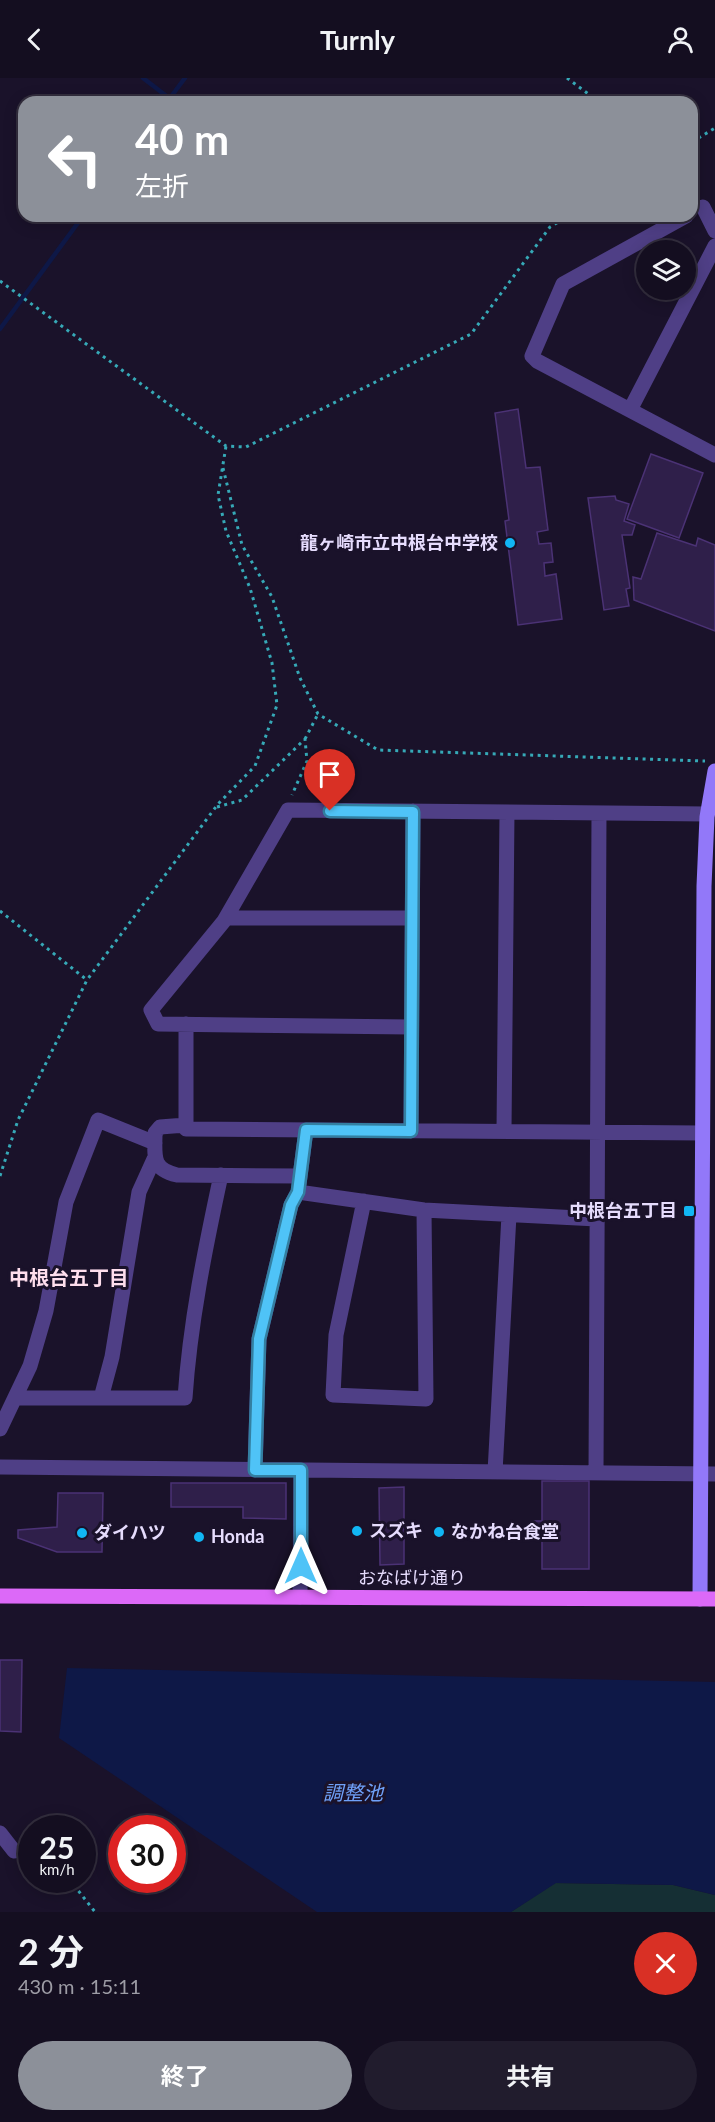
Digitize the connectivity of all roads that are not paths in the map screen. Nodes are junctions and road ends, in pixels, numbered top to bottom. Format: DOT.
graph roads {
  1 [pos="703,206"];
  2 [pos="675,222"];
  3 [pos="715,231"];
  4 [pos="715,246"];
  5 [pos="630,410"];
  6 [pos="714,451"];
  7 [pos="715,771"];
  8 [pos="413,812"];
  9 [pos="507,812"];
  10 [pos="599,813"];
  11 [pos="707,814"];
  12 [pos="226,918"];
  13 [pos="412,918"];
  14 [pos="709,939"];
  15 [pos="186,1024"];
  16 [pos="411,1027"];
  17 [pos="186,1125"];
  18 [pos="306,1130"];
  19 [pos="411,1131"];
  20 [pos="504,1131"];
  21 [pos="598,1132"];
  22 [pos="702,1133"];
  23 [pos="155,1143"];
  24 [pos="154,1159"];
  25 [pos="221,1175"];
  26 [pos="300,1176"];
  27 [pos="298,1192"];
  28 [pos="364,1202"];
  29 [pos="424,1210"];
  30 [pos="509,1215"];
  31 [pos="597,1219"];
  32 [pos="16,1398"];
  33 [pos="101,1398"];
  34 [pos="0,1429"];
  35 [pos="0,1467"];
  36 [pos="255,1470"];
  37 [pos="301,1470"];
  38 [pos="495,1472"];
  39 [pos="596,1473"];
  40 [pos="699,1473"];
  41 [pos="715,1474"];
  42 [pos="0,1596"];
  43 [pos="300,1597"];
  44 [pos="707,1599"];
  45 [pos="0,1833"];
  46 [pos="14,1851"];
  1 -- 3 [label="street"];
  2 -- 5 [label="street"];
  4 -- 5 [label="street"];
  5 -- 6 [label="street"];
  7 -- 11 [label="street"];
  8 -- 9 [label="street"];
  8 -- 12 [label="street"];
  8 -- 13 [label="street"];
  9 -- 10 [label="street"];
  9 -- 20 [label="street"];
  10 -- 11 [label="street"];
  10 -- 21 [label="street"];
  11 -- 14 [label="street"];
  12 -- 13 [label="street"];
  12 -- 15 [label="street"];
  13 -- 16 [label="street"];
  14 -- 22 [label="street"];
  15 -- 16 [label="street"];
  15 -- 17 [label="street"];
  16 -- 19 [label="street"];
  17 -- 18 [label="street"];
  17 -- 23 [label="street"];
  18 -- 19 [label="street"];
  18 -- 26 [label="street"];
  19 -- 20 [label="street"];
  20 -- 21 [label="street"];
  21 -- 22 [label="street"];
  21 -- 31 [label="street"];
  22 -- 40 [label="street"];
  23 -- 24 [label="street"];
  23 -- 32 [label="street"];
  24 -- 25 [label="street"];
  24 -- 33 [label="street"];
  25 -- 26 [label="street"];
  25 -- 33 [label="street"];
  26 -- 27 [label="street"];
  27 -- 28 [label="street"];
  27 -- 36 [label="street"];
  28 -- 29 [label="street"];
  28 -- 29 [label="street"];
  29 -- 30 [label="street"];
  30 -- 31 [label="street"];
  30 -- 38 [label="street"];
  31 -- 39 [label="street"];
  32 -- 33 [label="street"];
  32 -- 34 [label="street"];
  35 -- 36 [label="street"];
  36 -- 37 [label="street"];
  37 -- 38 [label="street"];
  37 -- 43 [label="street"];
  38 -- 39 [label="street"];
  39 -- 40 [label="street"];
  40 -- 41 [label="street"];
  40 -- 44 [label="street"];
  42 -- 43 [label="main road, おなばけ通り"];
  43 -- 44 [label="main road, おなばけ通り"];
  45 -- 46 [label="street"];
}
